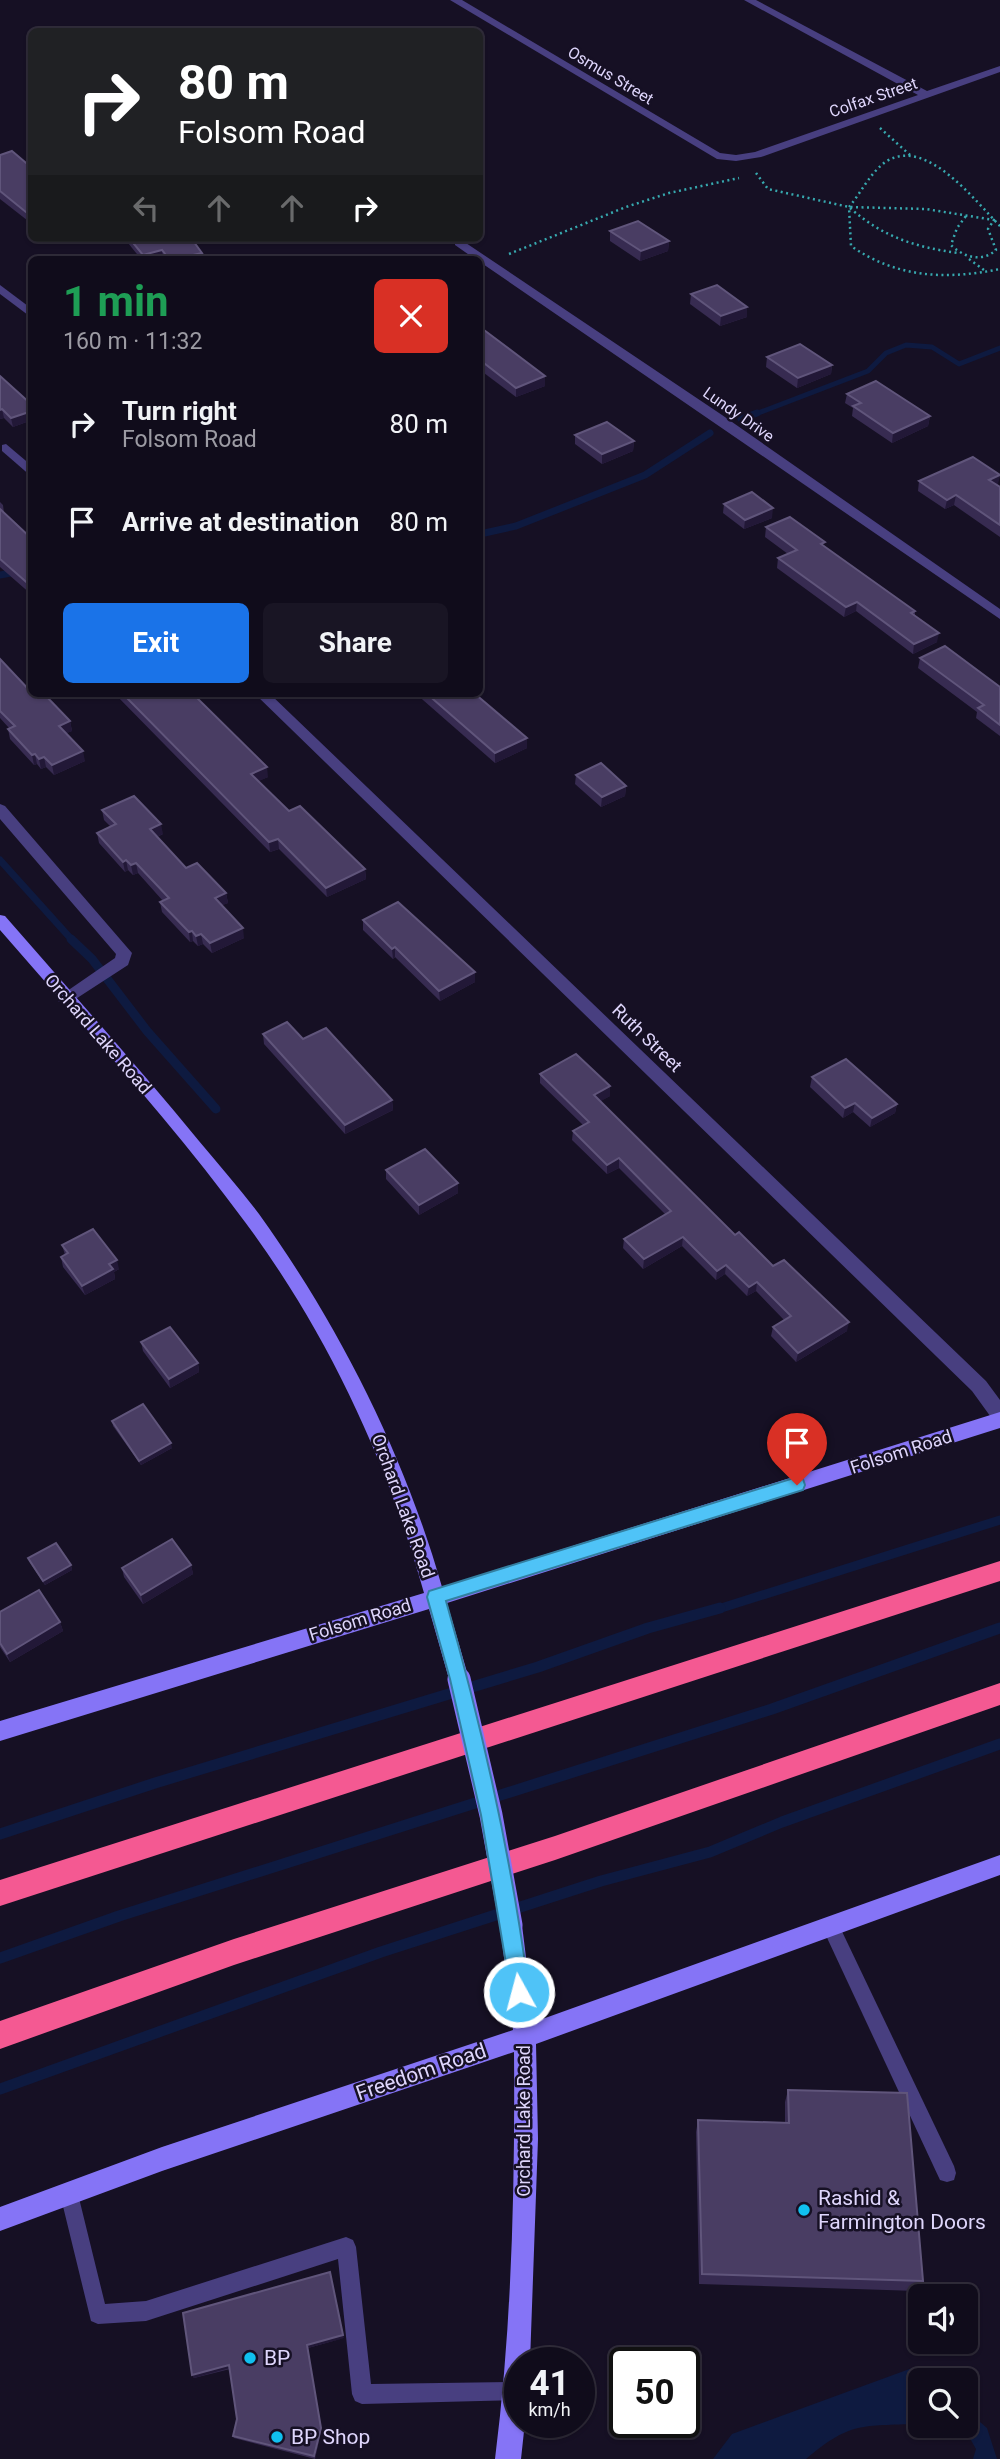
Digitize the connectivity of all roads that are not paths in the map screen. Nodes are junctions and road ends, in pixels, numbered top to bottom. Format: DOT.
graph roads {
  1 [pos="455,0"];
  2 [pos="749,0"];
  3 [pos="1000,69"];
  4 [pos="926,96"];
  5 [pos="757,155"];
  6 [pos="459,243"];
  7 [pos="478,256"];
  8 [pos="483,259"];
  9 [pos="0,288"];
  10 [pos="28,312"];
  11 [pos="6,448"];
  12 [pos="28,469"];
  13 [pos="1000,615"];
  14 [pos="265,697"];
  15 [pos="0,810"];
  16 [pos="0,920"];
  17 [pos="65,998"];
  18 [pos="1000,1418"];
  19 [pos="1000,1571"];
  20 [pos="436,1597"];
  21 [pos="1000,1694"];
  22 [pos="0,1731"];
  23 [pos="1000,1866"];
  24 [pos="0,1893"];
  25 [pos="831,1927"];
  26 [pos="0,2035"];
  27 [pos="525,2037"];
  28 [pos="947,2173"];
  29 [pos="69,2194"];
  30 [pos="0,2219"];
  31 [pos="518,2347"];
  32 [pos="504,2392"];
  33 [pos="511,2438"];
  34 [pos="508,2459"];
  1 -- 5 [label="street, Osmus Street"];
  2 -- 4 [label="street"];
  3 -- 4 [label="street, Colfax Street"];
  4 -- 5 [label="street, Colfax Street"];
  6 -- 7 [label="street, Lundy Drive"];
  8 -- 13 [label="street, Lundy Drive"];
  9 -- 10 [label="street"];
  11 -- 12 [label="street"];
  14 -- 18 [label="street, Ruth Street"];
  15 -- 17 [label="street"];
  16 -- 17 [label="street, Orchard Lake Road"];
  17 -- 20 [label="street, Orchard Lake Road"];
  18 -- 20 [label="street, Folsom Road"];
  19 -- 24 [label="highway"];
  20 -- 22 [label="street, Folsom Road"];
  20 -- 27 [label="street, Orchard Lake Road, bridge"];
  21 -- 26 [label="highway"];
  23 -- 25 [label="street, Freedom Road"];
  25 -- 27 [label="street, Freedom Road"];
  25 -- 28 [label="lane"];
  27 -- 29 [label="street, Freedom Road"];
  27 -- 31 [label="street, Orchard Lake Road"];
  29 -- 30 [label="street, Freedom Road"];
  29 -- 32 [label="lane"];
  33 -- 34 [label="street, Orchard Lake Road"];
}
